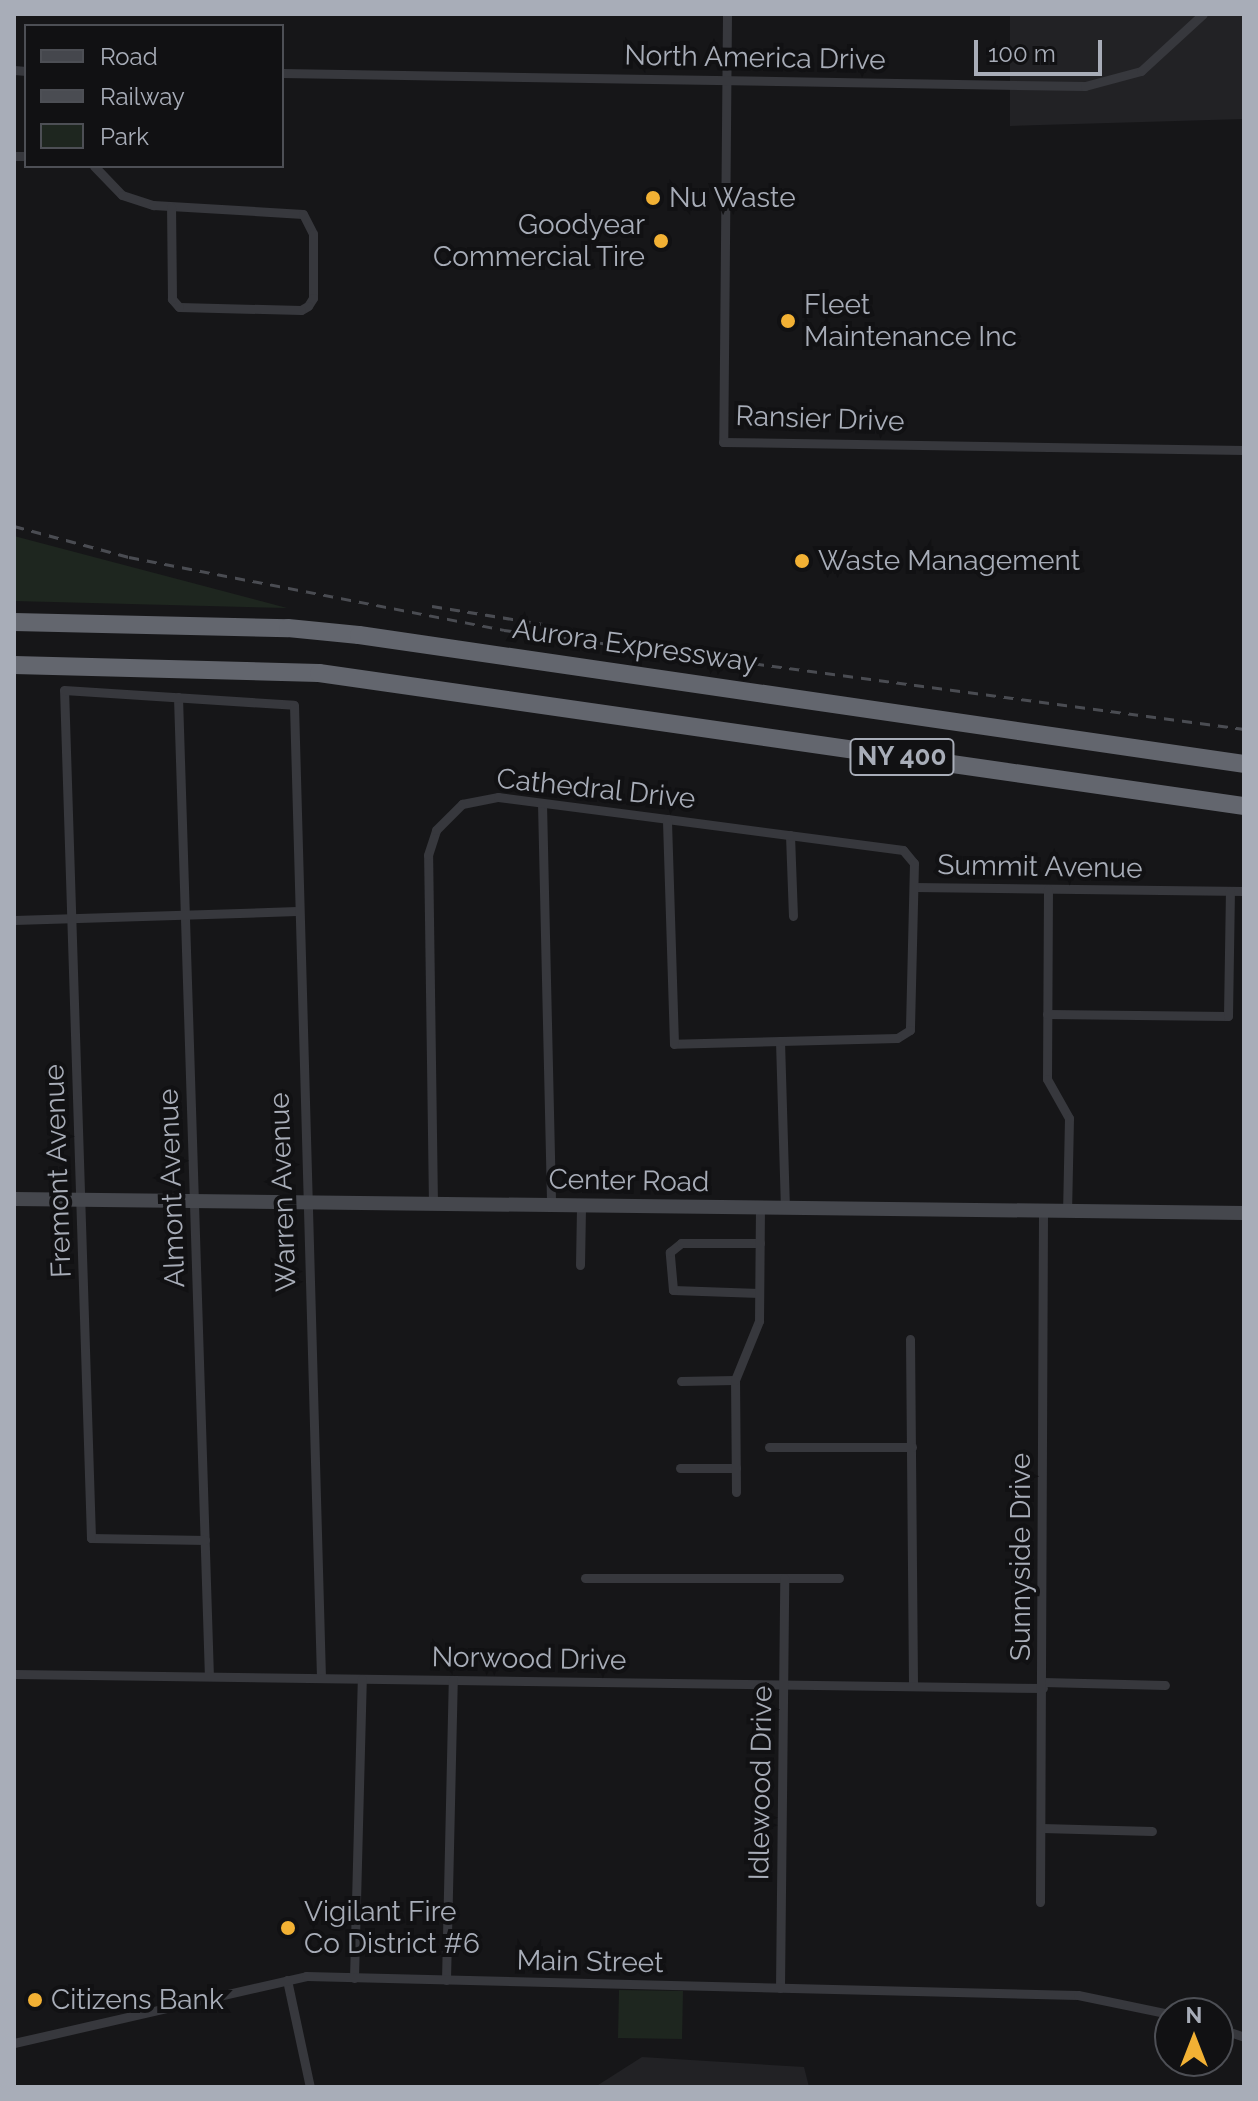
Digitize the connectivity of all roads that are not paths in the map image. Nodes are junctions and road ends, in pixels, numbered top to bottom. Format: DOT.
graph roads {
  1 [pos="727,14"];
  2 [pos="1203,14"];
  3 [pos="284,73"];
  4 [pos="726,78"];
  5 [pos="96,168"];
  6 [pos="171,207"];
  7 [pos="1244,450"];
  8 [pos="14,622"];
  9 [pos="14,665"];
  10 [pos="178,697"];
  11 [pos="1244,764"];
  12 [pos="542,803"];
  13 [pos="1244,806"];
  14 [pos="667,819"];
  15 [pos="790,835"];
  16 [pos="914,887"];
  17 [pos="1048,889"];
  18 [pos="1230,891"];
  19 [pos="1244,891"];
  20 [pos="297,911"];
  21 [pos="184,915"];
  22 [pos="793,916"];
  23 [pos="73,919"];
  24 [pos="14,920"];
  25 [pos="1047,1014"];
  26 [pos="780,1041"];
  27 [pos="14,1199"];
  28 [pos="81,1200"];
  29 [pos="195,1202"];
  30 [pos="305,1204"];
  31 [pos="433,1205"];
  32 [pos="551,1206"];
  33 [pos="581,1206"];
  34 [pos="760,1208"];
  35 [pos="785,1208"];
  36 [pos="1043,1211"];
  37 [pos="1067,1212"];
  38 [pos="1244,1213"];
  39 [pos="760,1243"];
  40 [pos="580,1265"];
  41 [pos="759,1293"];
  42 [pos="910,1339"];
  43 [pos="735,1380"];
  44 [pos="681,1381"];
  45 [pos="769,1447"];
  46 [pos="912,1447"];
  47 [pos="680,1468"];
  48 [pos="736,1468"];
  49 [pos="736,1492"];
  50 [pos="205,1540"];
  51 [pos="585,1578"];
  52 [pos="784,1578"];
  53 [pos="839,1578"];
  54 [pos="14,1674"];
  55 [pos="209,1676"];
  56 [pos="321,1678"];
  57 [pos="362,1679"];
  58 [pos="453,1680"];
  59 [pos="784,1683"];
  60 [pos="1043,1685"];
  61 [pos="1165,1685"];
  62 [pos="913,1686"];
  63 [pos="1042,1828"];
  64 [pos="1152,1831"];
  65 [pos="1040,1902"];
  66 [pos="354,1978"];
  67 [pos="287,1980"];
  68 [pos="446,1980"];
  69 [pos="780,1988"];
  70 [pos="1154,2011"];
  71 [pos="14,2043"];
  72 [pos="310,2087"];
  1 -- 4 [label="street, Ransier Drive"];
  2 -- 4 [label="street, North America Drive"];
  3 -- 4 [label="street, North America Drive"];
  4 -- 7 [label="street, Ransier Drive"];
  5 -- 6 [label="street"];
  6 -- 6 [label="street"];
  8 -- 11 [label="highway, Aurora Expressway / NY 400"];
  9 -- 13 [label="highway, NY 400"];
  10 -- 20 [label="street, Warren Avenue"];
  10 -- 21 [label="street, Almont Avenue"];
  10 -- 23 [label="street, Fremont Avenue"];
  12 -- 14 [label="street, Cathedral Drive"];
  12 -- 31 [label="street, Cathedral Drive"];
  12 -- 32 [label="street"];
  14 -- 15 [label="street, Cathedral Drive"];
  14 -- 26 [label="street, Summit Avenue"];
  15 -- 16 [label="street, Cathedral Drive"];
  15 -- 22 [label="street"];
  16 -- 17 [label="street, Summit Avenue"];
  16 -- 26 [label="street, Summit Avenue"];
  17 -- 18 [label="street, Summit Avenue"];
  17 -- 25 [label="street"];
  18 -- 19 [label="street, Summit Avenue"];
  18 -- 25 [label="street"];
  20 -- 21 [label="street"];
  20 -- 30 [label="street, Warren Avenue"];
  21 -- 23 [label="street"];
  21 -- 29 [label="street, Almont Avenue"];
  23 -- 24 [label="street"];
  23 -- 28 [label="street, Fremont Avenue"];
  25 -- 37 [label="street"];
  26 -- 35 [label="street"];
  27 -- 28 [label="main road, Center Road"];
  28 -- 29 [label="main road, Center Road"];
  28 -- 50 [label="street, Fremont Avenue"];
  29 -- 30 [label="main road, Center Road"];
  29 -- 50 [label="street, Almont Avenue"];
  30 -- 31 [label="main road, Center Road"];
  30 -- 56 [label="street, Warren Avenue"];
  31 -- 32 [label="main road, Center Road"];
  32 -- 33 [label="main road, Center Road"];
  33 -- 34 [label="main road, Center Road"];
  33 -- 40 [label="street"];
  34 -- 35 [label="main road, Center Road"];
  34 -- 39 [label="street"];
  35 -- 36 [label="main road, Center Road"];
  36 -- 37 [label="main road, Center Road"];
  36 -- 60 [label="street, Sunnyside Drive"];
  37 -- 38 [label="main road, Center Road"];
  39 -- 41 [label="street"];
  39 -- 41 [label="street"];
  41 -- 43 [label="street"];
  42 -- 46 [label="street"];
  43 -- 44 [label="street"];
  43 -- 48 [label="street"];
  45 -- 46 [label="street"];
  46 -- 62 [label="street"];
  47 -- 48 [label="street"];
  48 -- 49 [label="street"];
  50 -- 55 [label="street, Almont Avenue"];
  51 -- 52 [label="street"];
  52 -- 53 [label="street"];
  52 -- 59 [label="street, Idlewood Drive"];
  54 -- 55 [label="street, Norwood Drive"];
  55 -- 56 [label="street, Norwood Drive"];
  56 -- 57 [label="street, Norwood Drive"];
  57 -- 58 [label="street, Norwood Drive"];
  57 -- 66 [label="street"];
  58 -- 59 [label="street, Norwood Drive"];
  58 -- 68 [label="street"];
  59 -- 62 [label="street, Norwood Drive"];
  59 -- 69 [label="street, Idlewood Drive"];
  60 -- 61 [label="street, Norwood Drive"];
  60 -- 62 [label="street, Norwood Drive"];
  60 -- 63 [label="street, Sunnyside Drive"];
  63 -- 64 [label="street"];
  63 -- 65 [label="street, Sunnyside Drive"];
  66 -- 67 [label="street, Main Street"];
  66 -- 68 [label="street, Main Street"];
  67 -- 71 [label="street, Main Street"];
  67 -- 72 [label="street"];
  68 -- 69 [label="street, Main Street"];
  69 -- 70 [label="street, Main Street"];
}
